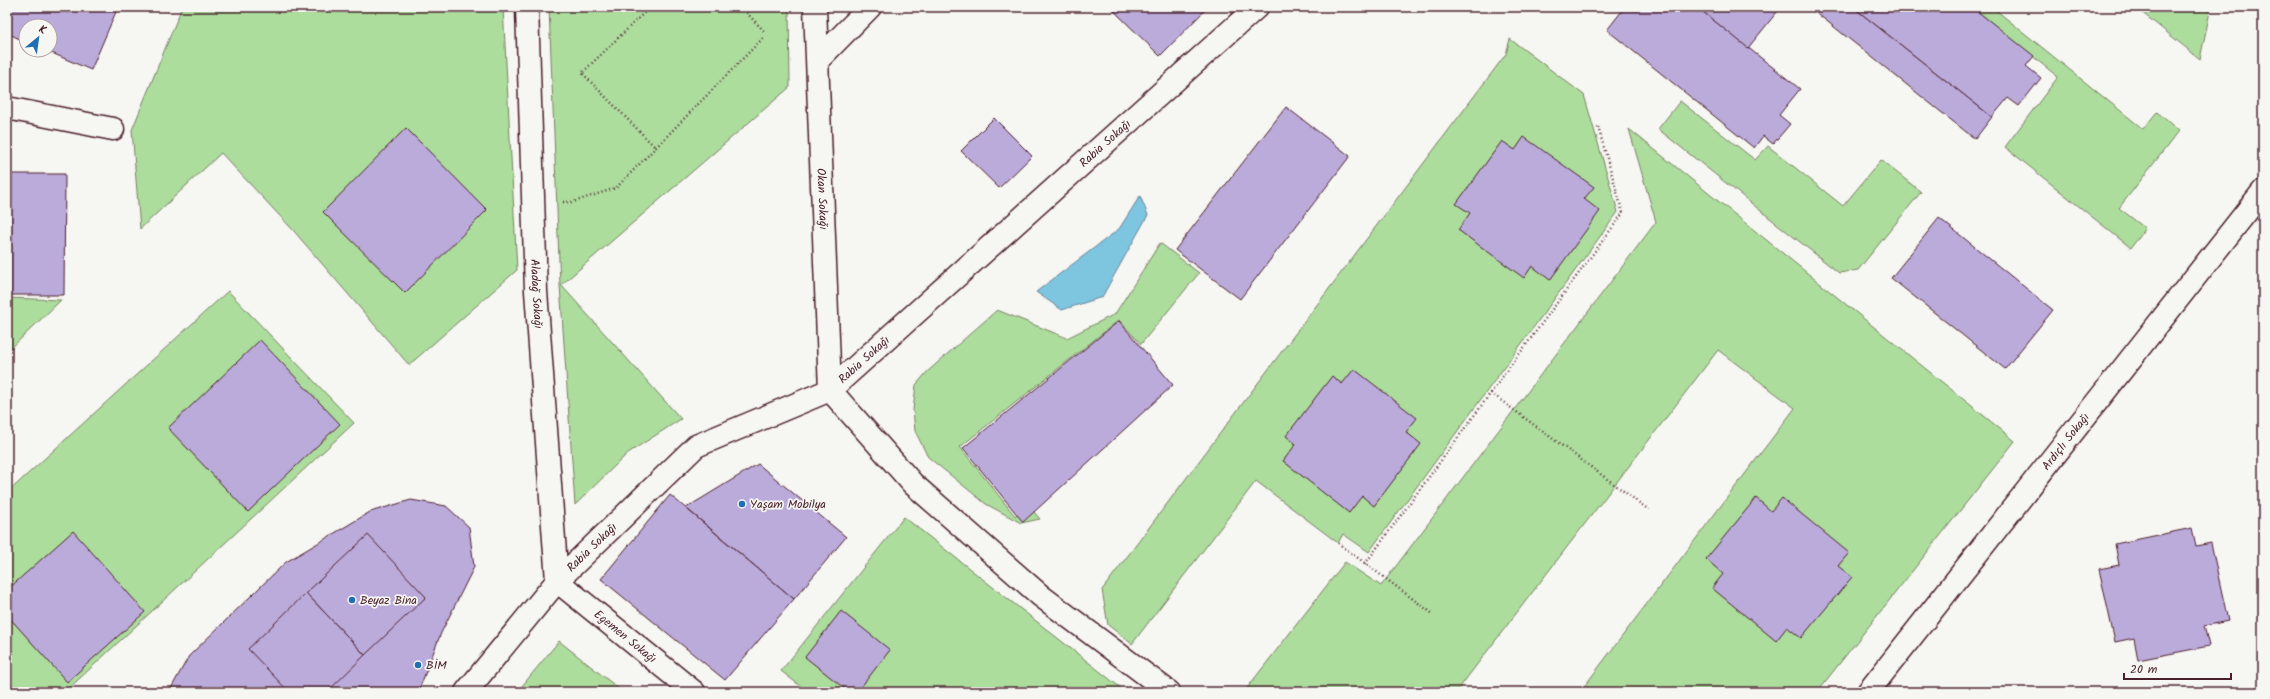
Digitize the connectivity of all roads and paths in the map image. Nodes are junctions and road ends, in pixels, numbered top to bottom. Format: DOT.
graph roads {
  1 [pos="527,7"];
  2 [pos="650,7"];
  3 [pos="741,7"];
  4 [pos="815,7"];
  5 [pos="870,7"];
  6 [pos="1256,7"];
  7 [pos="765,32"];
  8 [pos="764,37"];
  9 [pos="818,60"];
  10 [pos="7,108"];
  11 [pos="1598,127"];
  12 [pos="113,129"];
  13 [pos="656,148"];
  14 [pos="2263,191"];
  15 [pos="533,202"];
  16 [pos="830,390"];
  17 [pos="1491,393"];
  18 [pos="1648,510"];
  19 [pos="1338,544"];
  20 [pos="1365,564"];
  21 [pos="557,580"];
  22 [pos="1433,614"];
  23 [pos="466,692"];
  24 [pos="694,692"];
  25 [pos="1169,692"];
  26 [pos="1868,692"];
  1 -- 15 [label="street, Aladağ Sokağı"];
  2 -- 13 [label="path"];
  3 -- 7 [label="path"];
  4 -- 9 [label="street, Okan Sokağı"];
  5 -- 9 [label="street"];
  6 -- 16 [label="street, Rabia Sokağı"];
  8 -- 13 [label="path"];
  9 -- 16 [label="street, Okan Sokağı"];
  10 -- 12 [label="street"];
  11 -- 17 [label="path"];
  13 -- 15 [label="path"];
  14 -- 26 [label="street, Ardıçlı Sokağı"];
  15 -- 21 [label="street, Aladağ Sokağı"];
  16 -- 21 [label="street, Rabia Sokağı"];
  16 -- 25 [label="street"];
  17 -- 18 [label="path"];
  17 -- 20 [label="path"];
  19 -- 20 [label="path"];
  20 -- 22 [label="path"];
  21 -- 23 [label="street, Rabia Sokağı"];
  21 -- 24 [label="street, Egemen Sokağı"];
}
